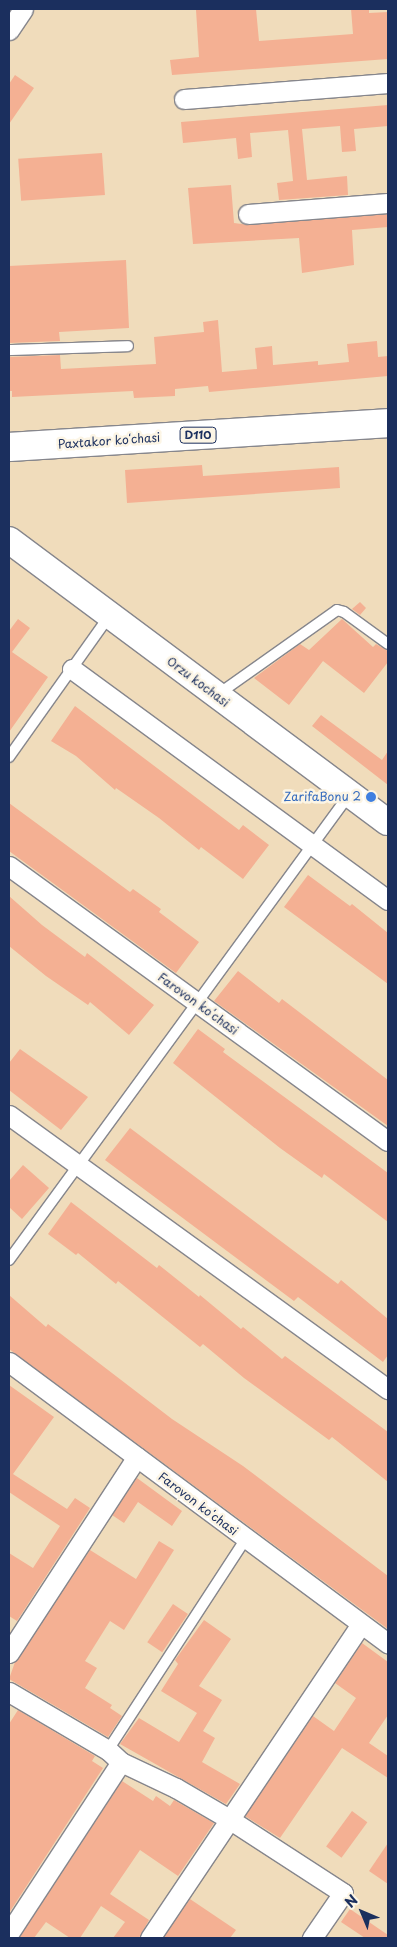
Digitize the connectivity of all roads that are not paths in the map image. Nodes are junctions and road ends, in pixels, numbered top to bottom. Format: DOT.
graph roads {
  1 [pos="23,9"];
  2 [pos="9,30"];
  3 [pos="388,83"];
  4 [pos="184,99"];
  5 [pos="388,202"];
  6 [pos="248,214"];
  7 [pos="128,346"];
  8 [pos="9,350"];
  9 [pos="388,423"];
  10 [pos="9,447"];
  11 [pos="9,540"];
  12 [pos="110,615"];
  13 [pos="388,644"];
  14 [pos="72,668"];
  15 [pos="216,695"];
  16 [pos="9,757"];
  17 [pos="349,795"];
  18 [pos="388,822"];
  19 [pos="311,844"];
  20 [pos="9,866"];
  21 [pos="388,900"];
  22 [pos="196,1002"];
  23 [pos="9,1115"];
  24 [pos="388,1141"];
  25 [pos="77,1165"];
  26 [pos="9,1260"];
  27 [pos="9,1362"];
  28 [pos="388,1389"];
  29 [pos="137,1457"];
  30 [pos="245,1540"];
  31 [pos="362,1624"];
  32 [pos="388,1643"];
  33 [pos="9,1653"];
  34 [pos="11,1698"];
  35 [pos="115,1756"];
  36 [pos="229,1819"];
  37 [pos="9,1933"];
  38 [pos="150,1938"];
  39 [pos="312,1938"];
  1 -- 2 [label="street"];
  3 -- 4 [label="street"];
  5 -- 6 [label="street"];
  7 -- 8 [label="lane"];
  9 -- 10 [label="main road, Paxtakor koʻchasi / D110"];
  11 -- 12 [label="main road, Orzu kochasi"];
  12 -- 14 [label="lane"];
  12 -- 15 [label="main road, Orzu kochasi"];
  13 -- 15 [label="lane"];
  14 -- 16 [label="lane"];
  14 -- 19 [label="street"];
  15 -- 17 [label="main road, Orzu kochasi"];
  17 -- 18 [label="main road, Orzu kochasi"];
  17 -- 19 [label="lane"];
  19 -- 21 [label="street"];
  19 -- 22 [label="lane"];
  20 -- 22 [label="street, Farovon koʻchasi"];
  22 -- 24 [label="street, Farovon koʻchasi"];
  22 -- 25 [label="lane"];
  23 -- 25 [label="street"];
  25 -- 26 [label="lane"];
  25 -- 28 [label="street"];
  27 -- 29 [label="street, Farovon koʻchasi"];
  29 -- 30 [label="street, Farovon koʻchasi"];
  29 -- 33 [label="street"];
  30 -- 31 [label="street, Farovon koʻchasi"];
  30 -- 35 [label="lane"];
  31 -- 32 [label="street, Farovon koʻchasi"];
  31 -- 36 [label="street"];
  34 -- 35 [label="street"];
  35 -- 36 [label="street"];
  35 -- 37 [label="street"];
  36 -- 38 [label="street"];
  36 -- 39 [label="street"];
}
